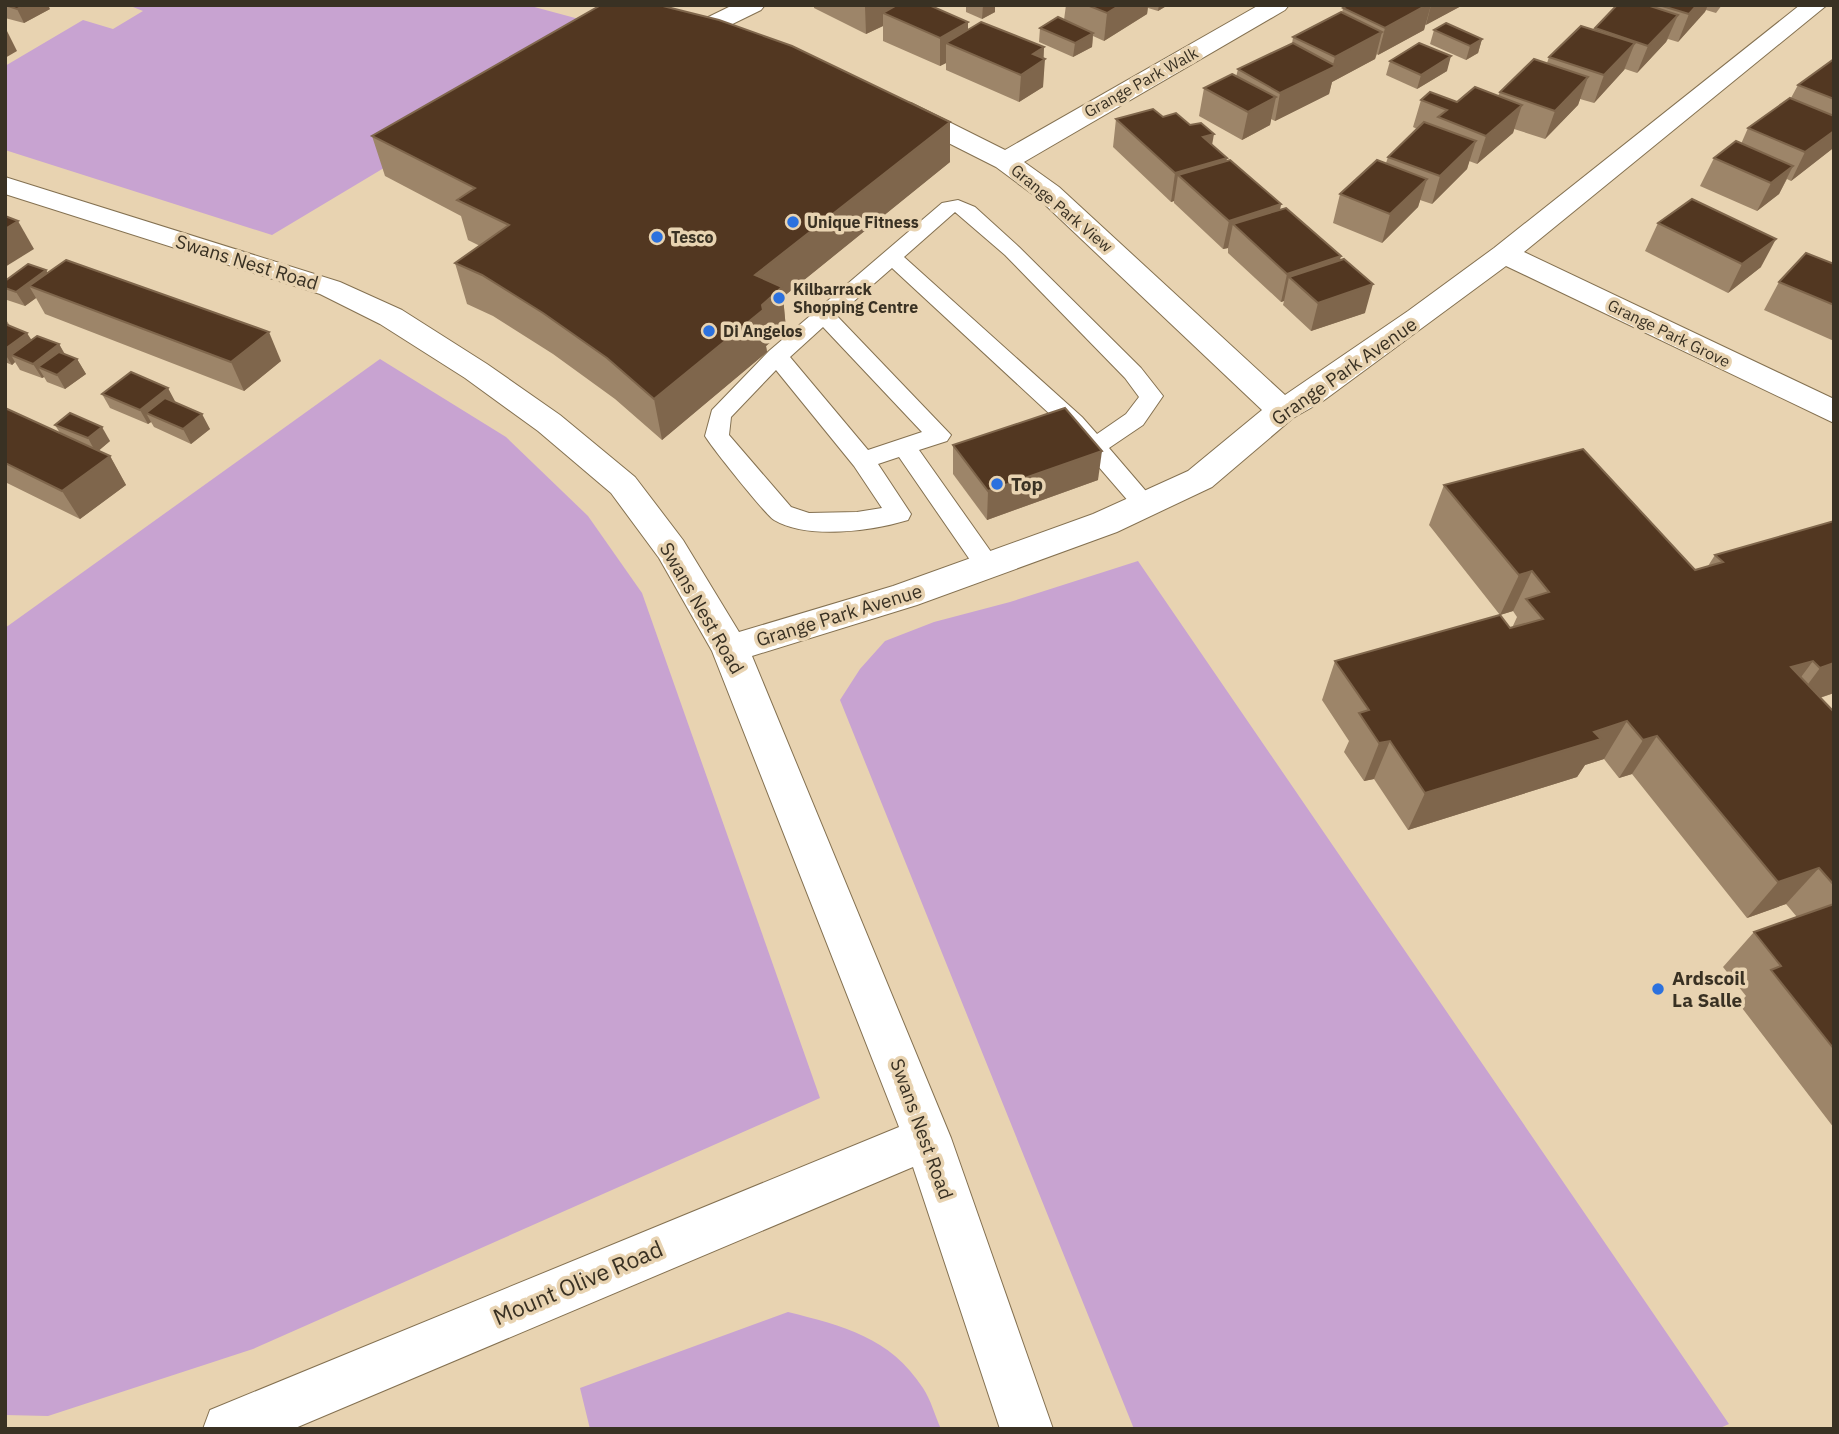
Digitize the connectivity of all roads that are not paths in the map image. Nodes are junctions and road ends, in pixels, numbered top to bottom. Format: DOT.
graph roads {
  1 [pos="753,5"];
  2 [pos="1277,5"];
  3 [pos="1815,5"];
  4 [pos="737,38"];
  5 [pos="881,99"];
  6 [pos="1006,161"];
  7 [pos="5,185"];
  8 [pos="1504,254"];
  9 [pos="891,256"];
  10 [pos="824,315"];
  11 [pos="777,356"];
  12 [pos="1282,410"];
  13 [pos="1834,412"];
  14 [pos="1094,446"];
  15 [pos="905,448"];
  16 [pos="863,460"];
  17 [pos="1145,504"];
  18 [pos="988,566"];
  19 [pos="730,649"];
  20 [pos="927,1138"];
  21 [pos="229,1429"];
  22 [pos="1027,1429"];
  1 -- 4 [label="street"];
  2 -- 6 [label="street, Grange Park Walk"];
  3 -- 8 [label="street, Grange Park Avenue"];
  5 -- 6 [label="street, Grange Park View"];
  6 -- 12 [label="street, Grange Park View"];
  7 -- 19 [label="street, Swans Nest Road"];
  8 -- 12 [label="street, Grange Park Avenue"];
  8 -- 13 [label="street, Grange Park Grove"];
  9 -- 10 [label="lane"];
  9 -- 14 [label="lane"];
  9 -- 14 [label="lane"];
  10 -- 11 [label="lane"];
  10 -- 15 [label="lane"];
  11 -- 16 [label="lane"];
  11 -- 16 [label="lane"];
  12 -- 17 [label="street, Grange Park Avenue"];
  14 -- 17 [label="lane"];
  15 -- 16 [label="lane"];
  15 -- 18 [label="lane"];
  17 -- 18 [label="street, Grange Park Avenue"];
  18 -- 19 [label="street, Grange Park Avenue"];
  19 -- 20 [label="street, Swans Nest Road"];
  20 -- 21 [label="street, Mount Olive Road"];
  20 -- 22 [label="street, Swans Nest Road"];
}
